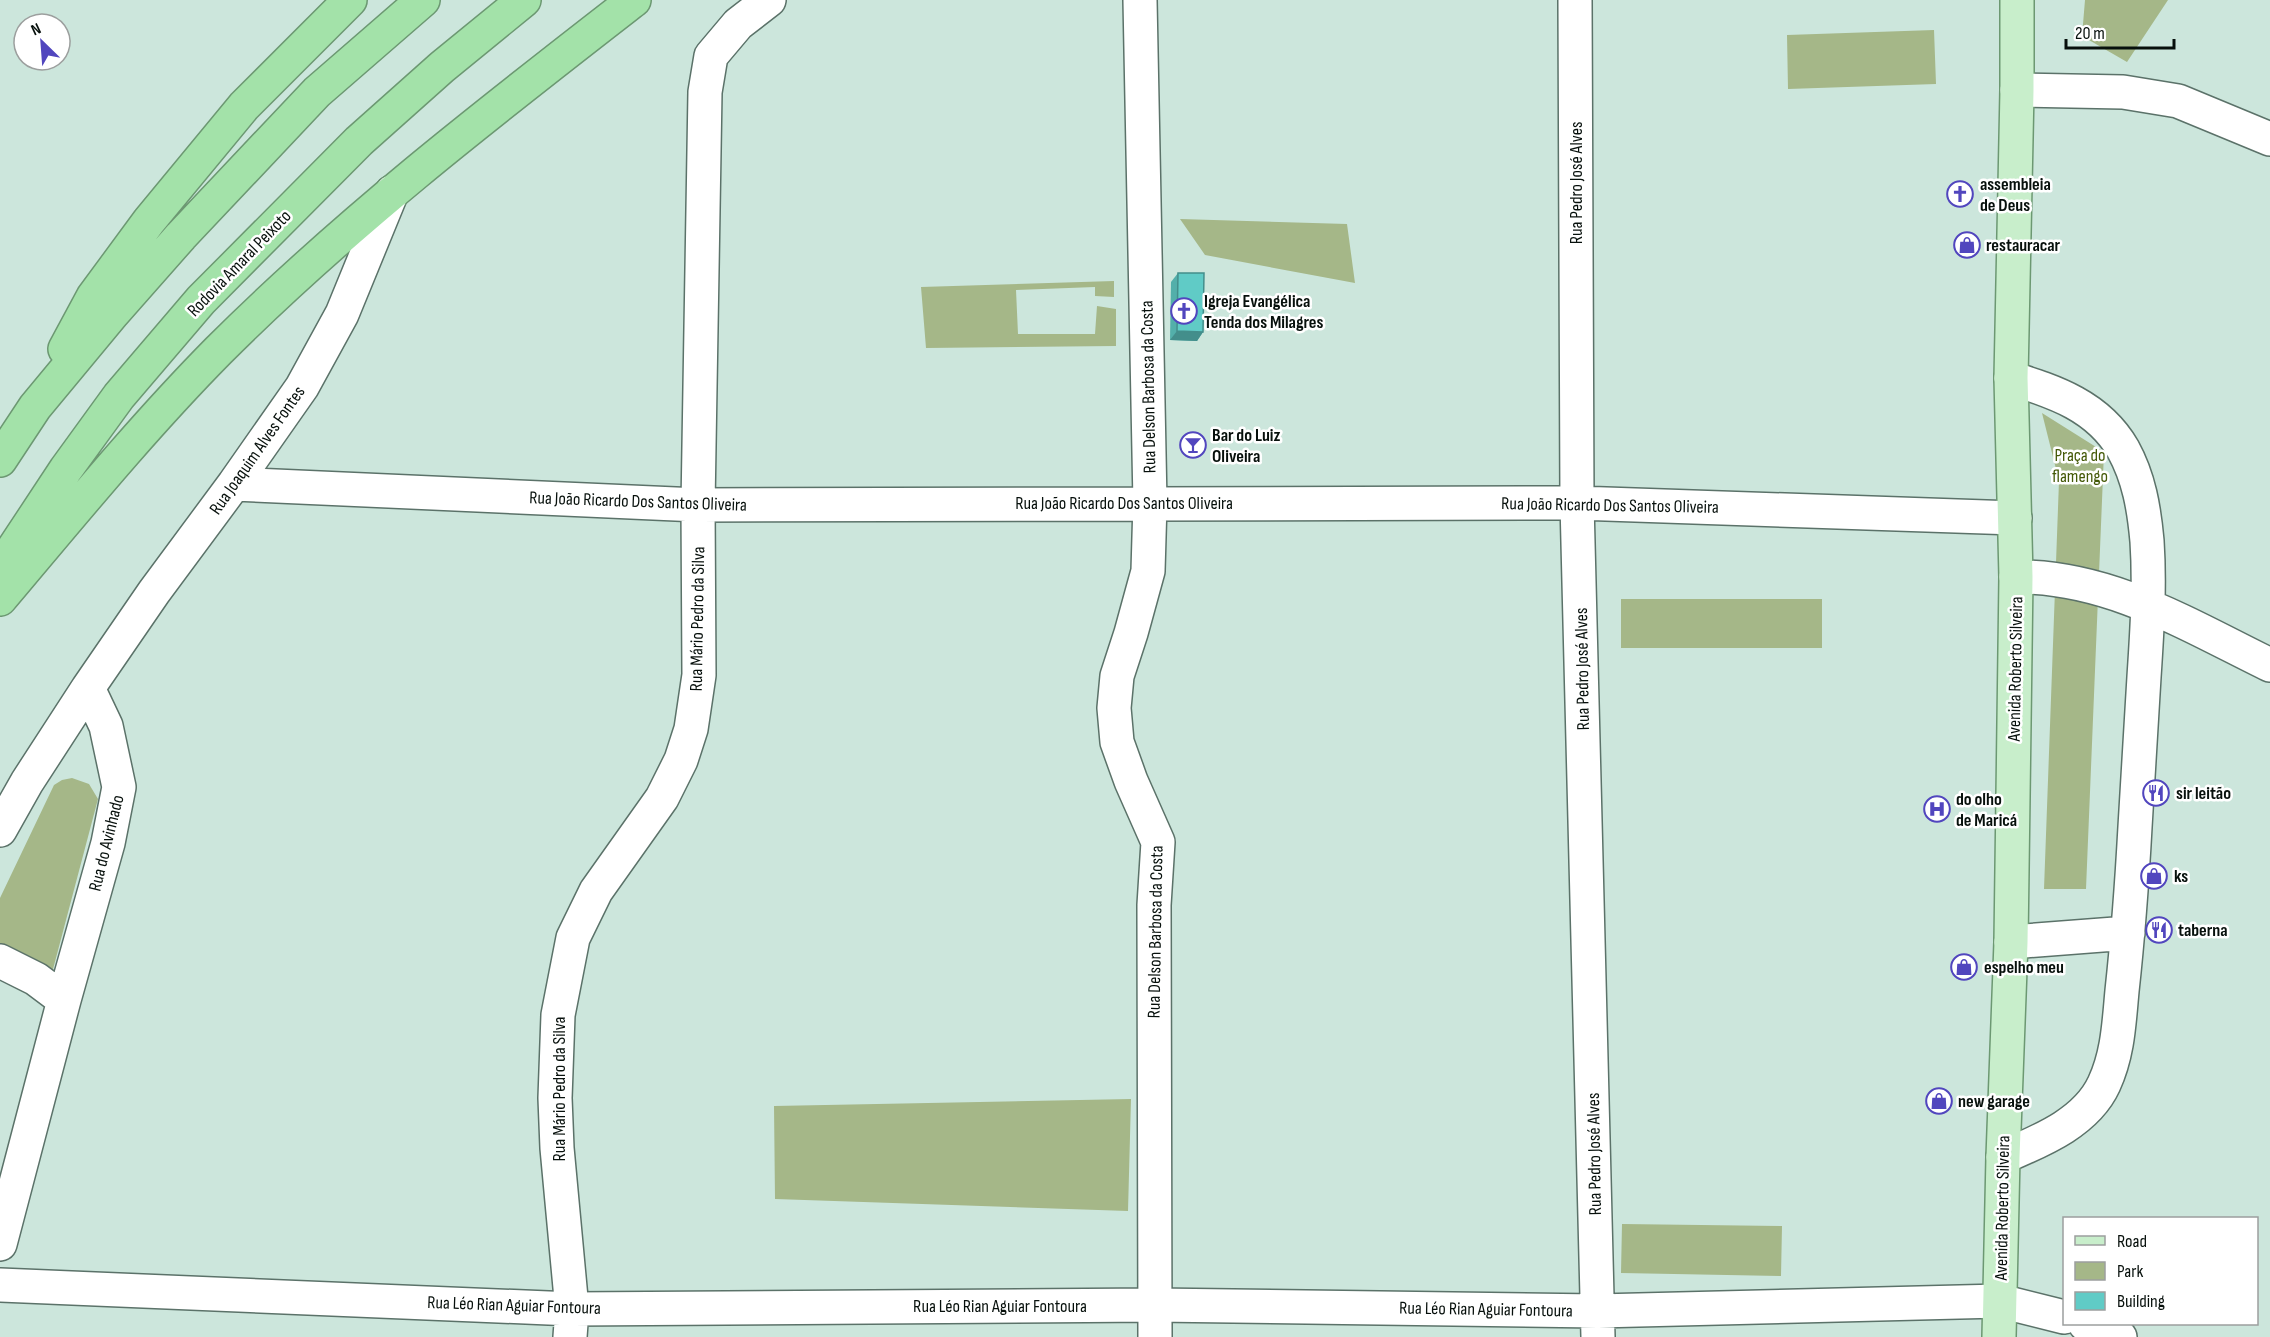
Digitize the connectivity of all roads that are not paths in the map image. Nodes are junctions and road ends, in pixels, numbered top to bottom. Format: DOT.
graph roads {
  1 [pos="350,0"];
  2 [pos="423,0"];
  3 [pos="524,0"];
  4 [pos="634,0"];
  5 [pos="769,0"];
  6 [pos="1140,0"];
  7 [pos="1575,0"];
  8 [pos="2017,0"];
  9 [pos="2017,90"];
  10 [pos="2270,139"];
  11 [pos="392,192"];
  12 [pos="2011,378"];
  13 [pos="35,407"];
  14 [pos="0,460"];
  15 [pos="234,484"];
  16 [pos="1150,503"];
  17 [pos="1577,503"];
  18 [pos="698,505"];
  19 [pos="2015,518"];
  20 [pos="0,568"];
  21 [pos="2016,577"];
  22 [pos="0,599"];
  23 [pos="2149,606"];
  24 [pos="2270,665"];
  25 [pos="88,688"];
  26 [pos="0,830"];
  27 [pos="2128,933"];
  28 [pos="2011,942"];
  29 [pos="0,961"];
  30 [pos="64,1000"];
  31 [pos="2003,1157"];
  32 [pos="0,1244"];
  33 [pos="0,1285"];
  34 [pos="2000,1301"];
  35 [pos="1155,1305"];
  36 [pos="2063,1317"];
  37 [pos="571,1323"];
  38 [pos="1598,1324"];
  39 [pos="2090,1325"];
  40 [pos="1155,1337"];
  41 [pos="1999,1337"];
  42 [pos="2120,1337"];
  1 -- 13 [label="highway"];
  2 -- 13 [label="highway"];
  3 -- 20 [label="highway, Rodovia Amaral Peixoto"];
  4 -- 11 [label="highway"];
  5 -- 18 [label="street, Rua Mário Pedro da Silva"];
  6 -- 16 [label="street, Rua Delson Barbosa da Costa"];
  7 -- 17 [label="street, Rua Pedro José Alves"];
  8 -- 9 [label="main road, Avenida Roberto Silveira"];
  9 -- 10 [label="street"];
  9 -- 12 [label="main road, Avenida Roberto Silveira"];
  11 -- 15 [label="street, Rua Joaquim Alves Fontes"];
  11 -- 22 [label="highway"];
  12 -- 19 [label="main road, Avenida Roberto Silveira"];
  12 -- 23 [label="street"];
  13 -- 14 [label="highway"];
  15 -- 18 [label="street, Rua João Ricardo Dos Santos Oliveira"];
  15 -- 25 [label="street, Rua Joaquim Alves Fontes"];
  16 -- 17 [label="street, Rua João Ricardo Dos Santos Oliveira"];
  16 -- 18 [label="street, Rua João Ricardo Dos Santos Oliveira"];
  16 -- 35 [label="street, Rua Delson Barbosa da Costa"];
  17 -- 19 [label="street, Rua João Ricardo Dos Santos Oliveira"];
  17 -- 38 [label="street, Rua Pedro José Alves"];
  18 -- 37 [label="street, Rua Mário Pedro da Silva"];
  19 -- 21 [label="main road, Avenida Roberto Silveira"];
  21 -- 23 [label="street"];
  21 -- 28 [label="main road, Avenida Roberto Silveira"];
  23 -- 24 [label="street"];
  23 -- 27 [label="street"];
  25 -- 26 [label="street, Rua Joaquim Alves Fontes"];
  25 -- 30 [label="street, Rua do Avinhado"];
  27 -- 28 [label="street"];
  27 -- 31 [label="street"];
  28 -- 31 [label="main road, Avenida Roberto Silveira"];
  29 -- 30 [label="street"];
  30 -- 32 [label="street, Rua do Avinhado"];
  31 -- 34 [label="main road, Avenida Roberto Silveira"];
  33 -- 37 [label="street, Rua Léo Rian Aguiar Fontoura"];
  34 -- 36 [label="street, Rua Léo Rian Aguiar Fontoura"];
  34 -- 38 [label="street, Rua Léo Rian Aguiar Fontoura"];
  34 -- 41 [label="main road, Avenida Roberto Silveira"];
  35 -- 37 [label="street, Rua Léo Rian Aguiar Fontoura"];
  35 -- 38 [label="street, Rua Léo Rian Aguiar Fontoura"];
  35 -- 40 [label="street, Rua Delson Barbosa da Costa"];
  39 -- 42 [label="street"];
}
